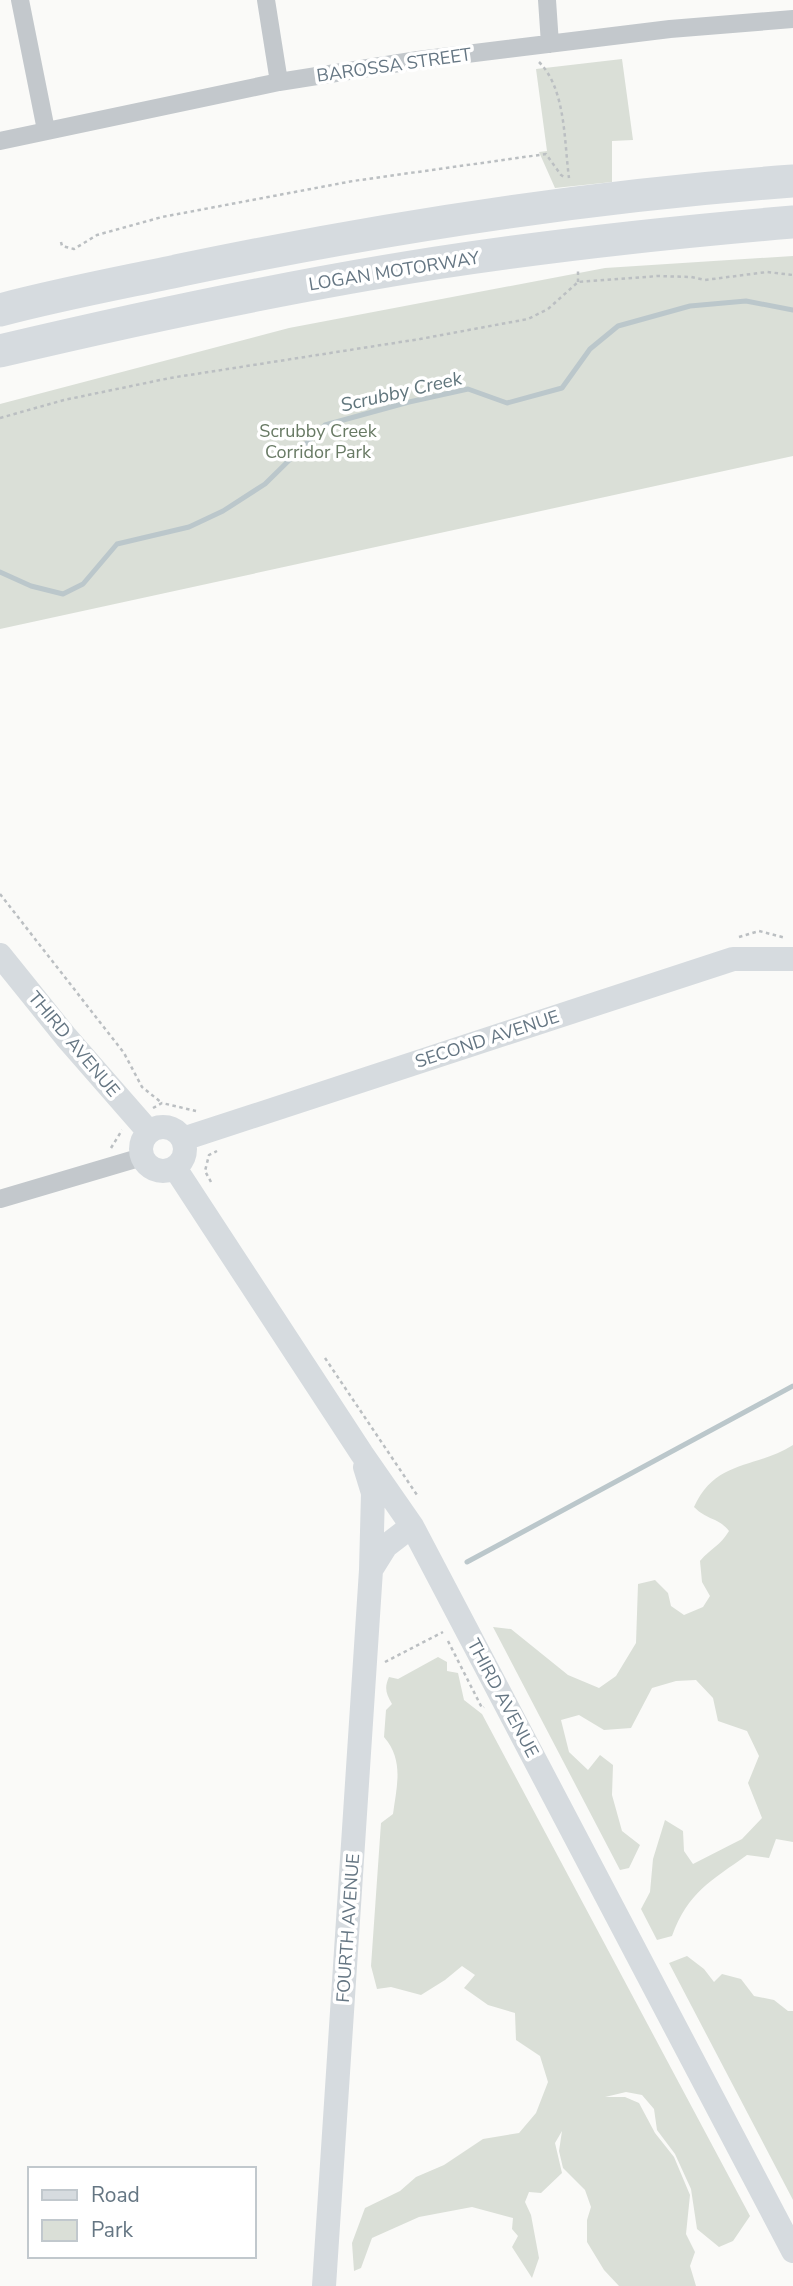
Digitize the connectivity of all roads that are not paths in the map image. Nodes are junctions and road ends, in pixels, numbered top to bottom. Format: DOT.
graph roads {
  1 [pos="20,0"];
  2 [pos="265,0"];
  3 [pos="547,0"];
  4 [pos="793,19"];
  5 [pos="550,44"];
  6 [pos="279,82"];
  7 [pos="46,130"];
  8 [pos="0,141"];
  9 [pos="793,181"];
  10 [pos="793,222"];
  11 [pos="0,310"];
  12 [pos="0,351"];
  13 [pos="0,955"];
  14 [pos="793,959"];
  15 [pos="149,1132"];
  16 [pos="183,1139"];
  17 [pos="142,1157"];
  18 [pos="175,1168"];
  19 [pos="0,1199"];
  20 [pos="362,1454"];
  21 [pos="412,1526"];
  22 [pos="371,1570"];
  23 [pos="793,2251"];
  24 [pos="324,2286"];
  1 -- 7 [label="street"];
  2 -- 6 [label="street"];
  3 -- 5 [label="street"];
  4 -- 5 [label="street, BAROSSA STREET"];
  5 -- 6 [label="street, BAROSSA STREET"];
  6 -- 7 [label="street, BAROSSA STREET"];
  7 -- 8 [label="street, BAROSSA STREET"];
  9 -- 11 [label="highway"];
  10 -- 12 [label="highway, LOGAN MOTORWAY"];
  13 -- 15 [label="street, THIRD AVENUE"];
  14 -- 16 [label="street, SECOND AVENUE"];
  15 -- 16 [label="street"];
  15 -- 17 [label="street"];
  16 -- 18 [label="street"];
  17 -- 18 [label="street"];
  17 -- 19 [label="street"];
  18 -- 20 [label="street, THIRD AVENUE"];
  20 -- 21 [label="street, THIRD AVENUE"];
  20 -- 22 [label="street, FOURTH AVENUE"];
  21 -- 22 [label="street"];
  21 -- 23 [label="street, THIRD AVENUE"];
  22 -- 24 [label="street, FOURTH AVENUE"];
}
